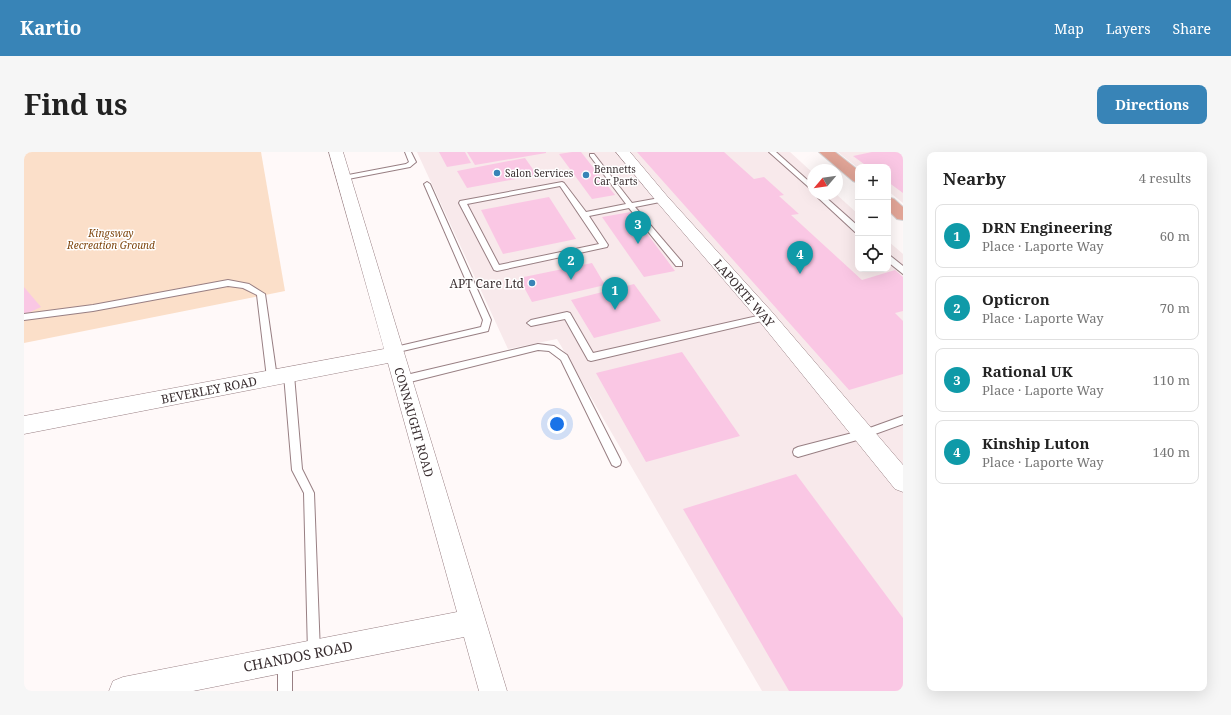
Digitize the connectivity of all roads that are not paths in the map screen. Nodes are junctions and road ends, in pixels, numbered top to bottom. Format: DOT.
graph roads {
  1 [pos="336,152"];
  2 [pos="408,152"];
  3 [pos="623,152"];
  4 [pos="772,152"];
  5 [pos="826,152"];
  6 [pos="592,155"];
  7 [pos="855,176"];
  8 [pos="343,178"];
  9 [pos="427,184"];
  10 [pos="807,184"];
  11 [pos="662,199"];
  12 [pos="825,200"];
  13 [pos="630,205"];
  14 [pos="891,205"];
  15 [pos="584,215"];
  16 [pos="903,215"];
  17 [pos="855,227"];
  18 [pos="891,260"];
  19 [pos="679,264"];
  20 [pos="903,271"];
  21 [pos="24,317"];
  22 [pos="766,317"];
  23 [pos="531,323"];
  24 [pos="394,352"];
  25 [pos="281,376"];
  26 [pos="402,380"];
  27 [pos="903,420"];
  28 [pos="24,425"];
  29 [pos="864,434"];
  30 [pos="798,452"];
  31 [pos="616,462"];
  32 [pos="903,482"];
  33 [pos="472,622"];
  34 [pos="314,653"];
  35 [pos="285,659"];
  36 [pos="123,691"];
  37 [pos="285,691"];
  38 [pos="493,691"];
  1 -- 8 [label="street, CONNAUGHT ROAD"];
  2 -- 8 [label="lane"];
  3 -- 11 [label="street, LAPORTE WAY"];
  4 -- 10 [label="lane"];
  5 -- 7 [label="main road"];
  6 -- 13 [label="lane"];
  8 -- 24 [label="street, CONNAUGHT ROAD"];
  9 -- 24 [label="lane"];
  11 -- 13 [label="lane"];
  11 -- 22 [label="street, LAPORTE WAY"];
  12 -- 17 [label="lane"];
  13 -- 15 [label="lane"];
  13 -- 19 [label="lane"];
  14 -- 16 [label="main road"];
  15 -- 15 [label="lane"];
  18 -- 20 [label="lane"];
  21 -- 25 [label="lane"];
  22 -- 23 [label="lane"];
  22 -- 29 [label="street, LAPORTE WAY"];
  24 -- 25 [label="street, BEVERLEY ROAD"];
  24 -- 26 [label="street, CONNAUGHT ROAD"];
  25 -- 28 [label="street, BEVERLEY ROAD"];
  25 -- 34 [label="lane"];
  26 -- 31 [label="lane"];
  26 -- 33 [label="street, CONNAUGHT ROAD"];
  27 -- 29 [label="lane"];
  29 -- 30 [label="lane"];
  29 -- 32 [label="street, LAPORTE WAY"];
  33 -- 34 [label="street, CHANDOS ROAD"];
  33 -- 38 [label="street, CONNAUGHT ROAD"];
  34 -- 35 [label="street, CHANDOS ROAD"];
  35 -- 36 [label="street, CHANDOS ROAD"];
  35 -- 37 [label="lane"];
}
